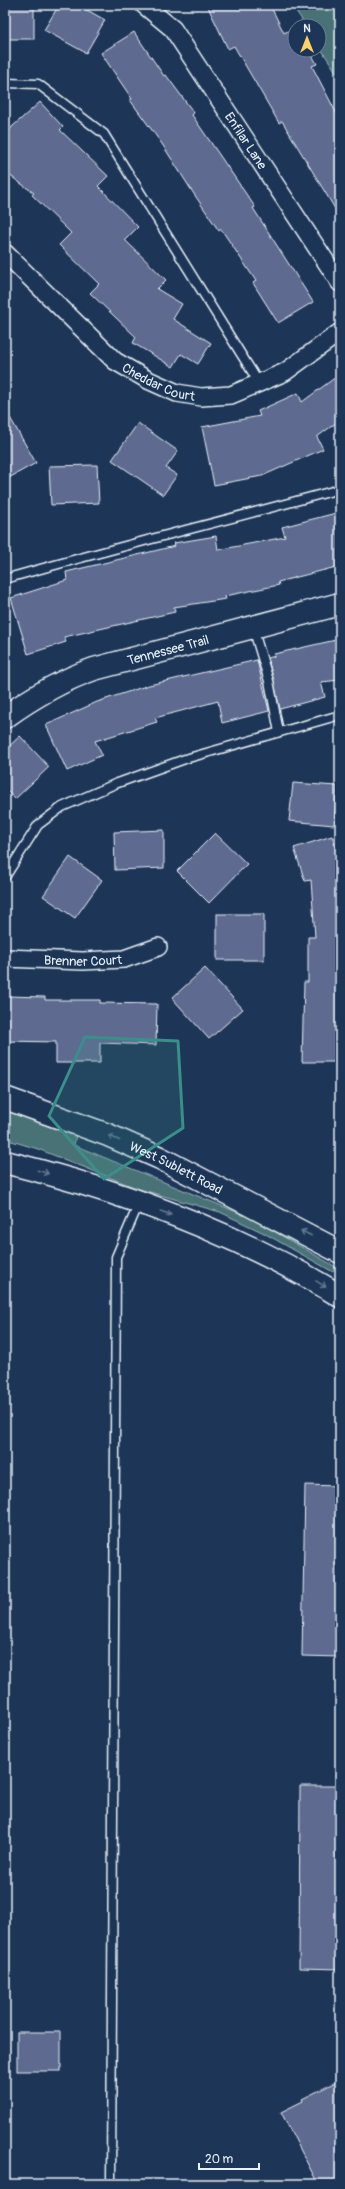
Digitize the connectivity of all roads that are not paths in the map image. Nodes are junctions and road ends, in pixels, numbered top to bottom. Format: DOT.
graph roads {
  1 [pos="144,5"];
  2 [pos="5,83"];
  3 [pos="5,253"];
  4 [pos="340,283"];
  5 [pos="340,332"];
  6 [pos="259,383"];
  7 [pos="340,489"];
  8 [pos="5,579"];
  9 [pos="340,604"];
  10 [pos="252,627"];
  11 [pos="340,715"];
  12 [pos="5,717"];
  13 [pos="279,732"];
  14 [pos="5,877"];
  15 [pos="158,947"];
  16 [pos="5,958"];
  17 [pos="5,1098"];
  18 [pos="5,1162"];
  19 [pos="139,1203"];
  20 [pos="340,1252"];
  21 [pos="340,1296"];
  22 [pos="110,2184"];
  1 -- 4 [label="street, Enfilar Lane"];
  2 -- 6 [label="lane"];
  3 -- 6 [label="street, Cheddar Court"];
  5 -- 6 [label="street, Cheddar Court"];
  7 -- 8 [label="lane"];
  9 -- 10 [label="main road, Tennessee Trail"];
  10 -- 12 [label="main road, Tennessee Trail"];
  10 -- 13 [label="lane"];
  11 -- 13 [label="lane"];
  13 -- 14 [label="lane"];
  15 -- 16 [label="street, Brenner Court"];
  20 -- 17 [label="main road, West Sublett Road, one-way"];
  18 -- 19 [label="main road, one-way"];
  19 -- 21 [label="main road, one-way"];
  19 -- 22 [label="lane"];
}
